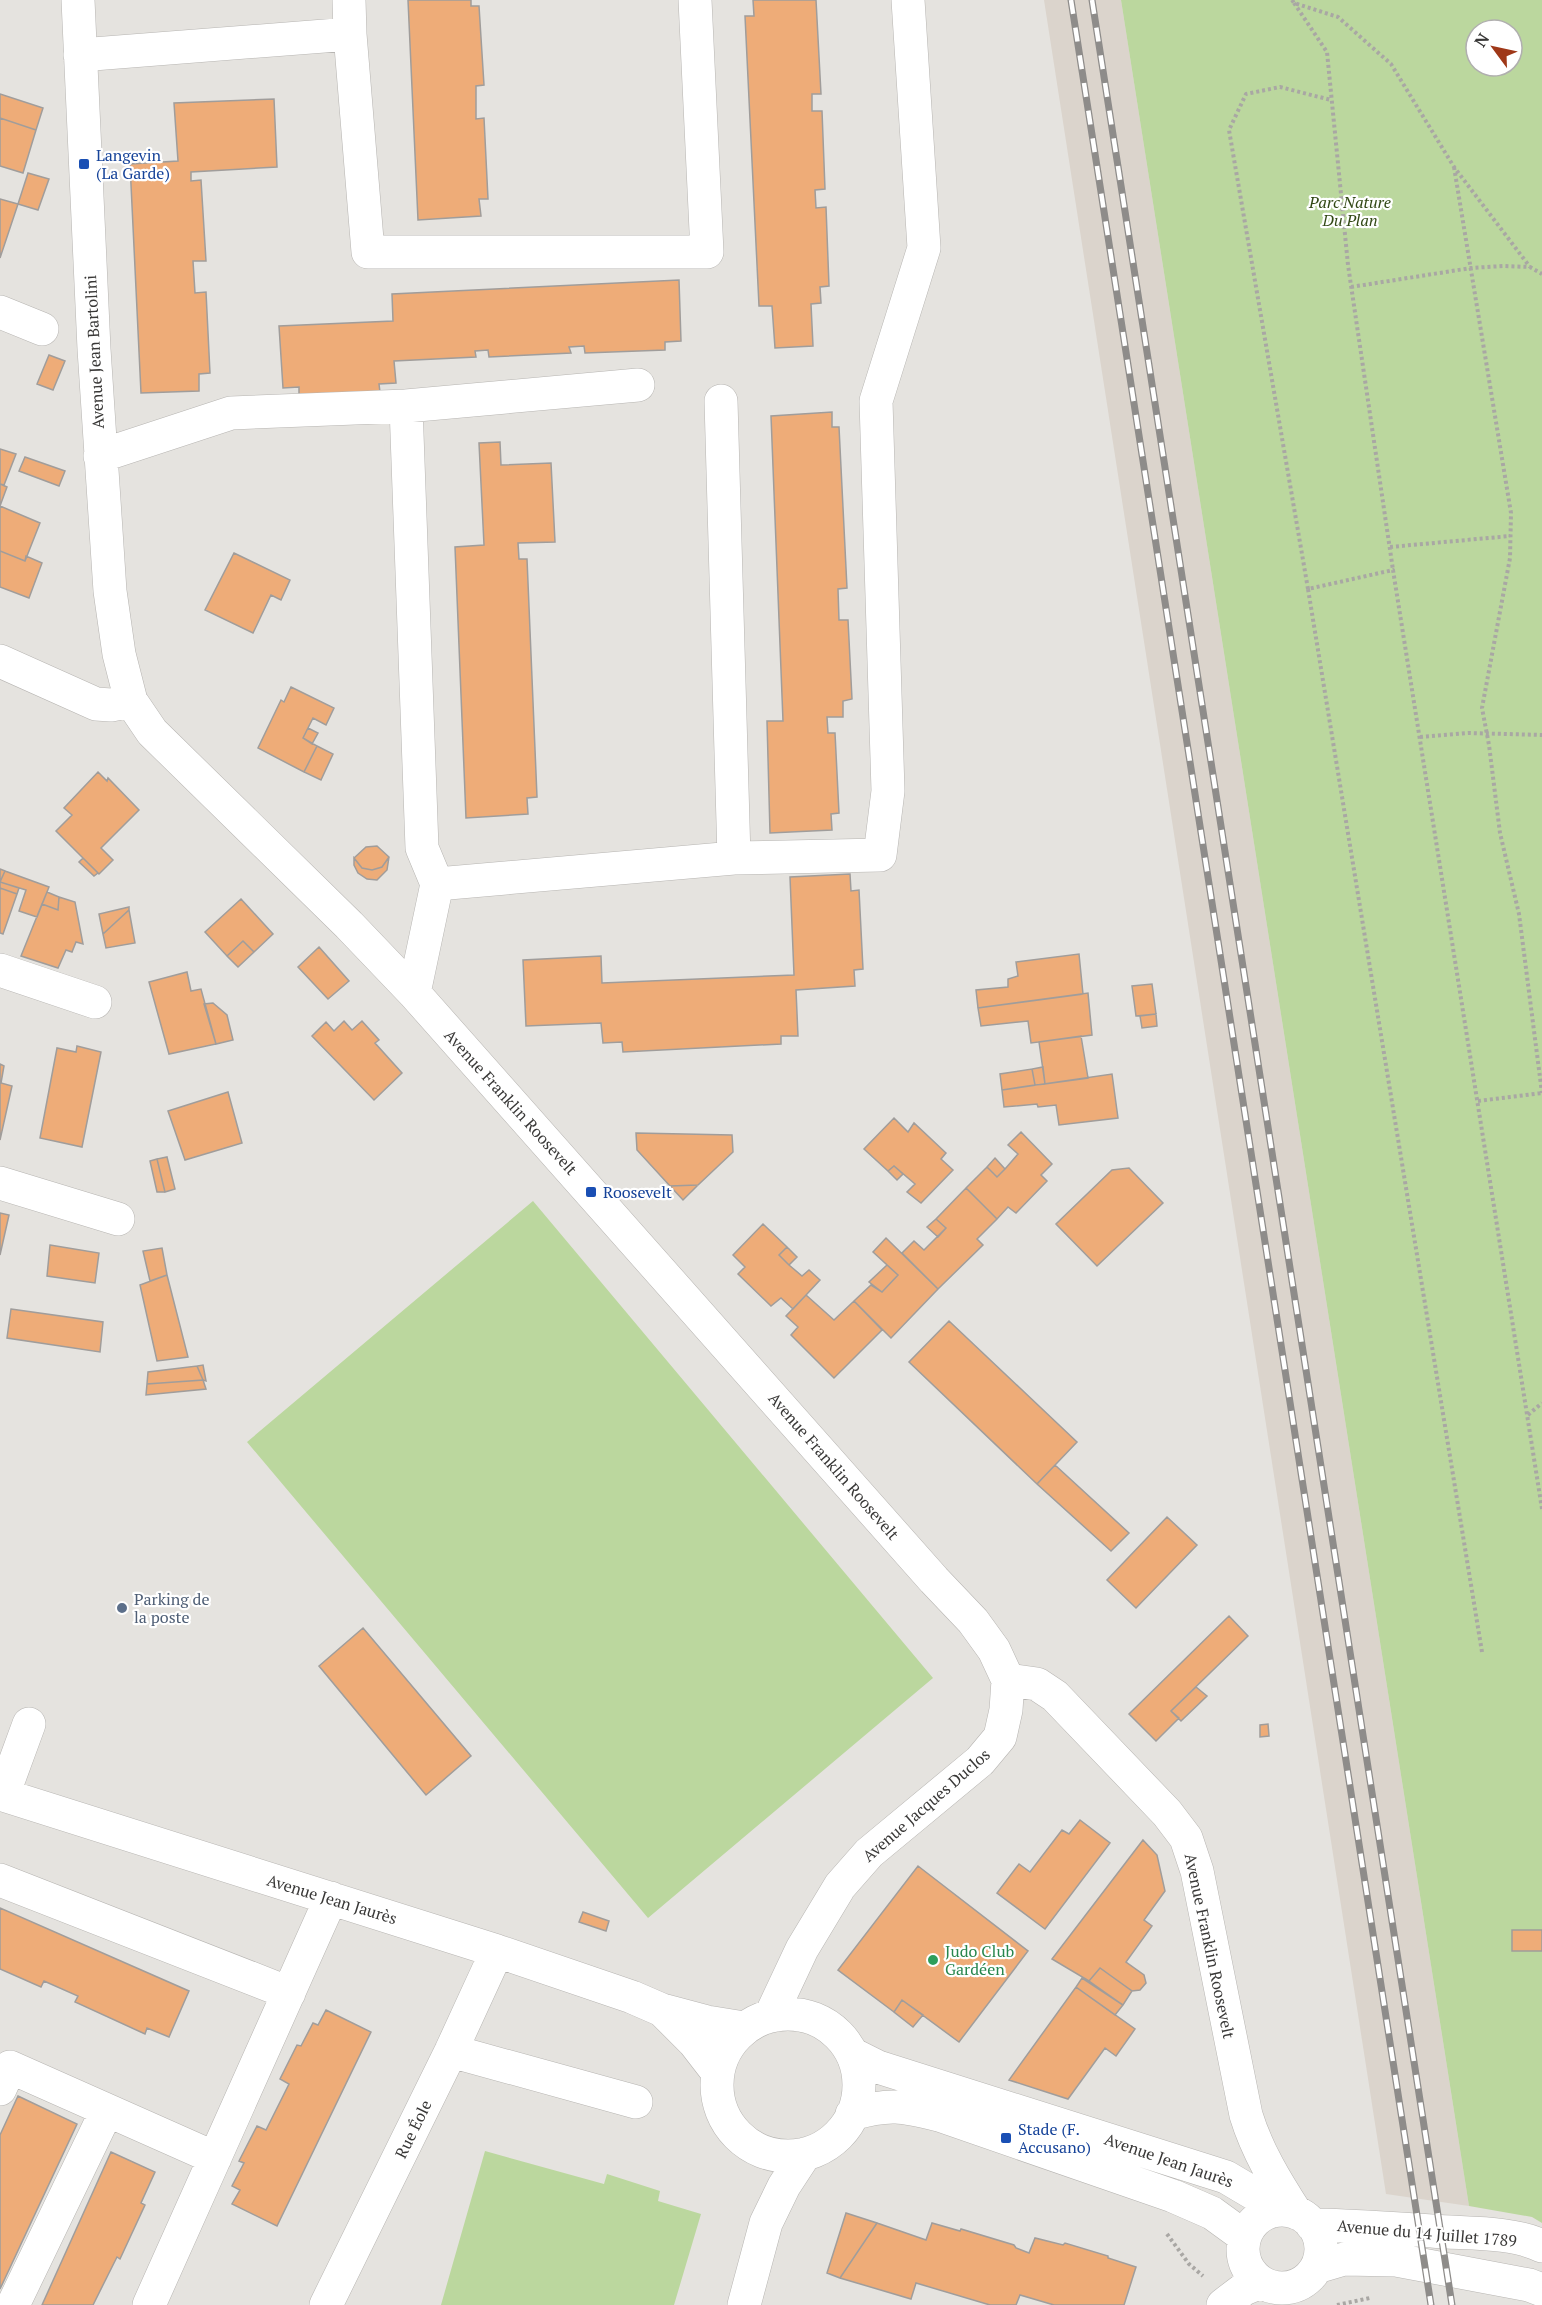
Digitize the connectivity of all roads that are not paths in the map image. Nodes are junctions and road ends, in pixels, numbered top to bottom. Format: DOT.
graph roads {
  1 [pos="78,0"];
  2 [pos="349,0"];
  3 [pos="695,0"];
  4 [pos="908,0"];
  5 [pos="350,34"];
  6 [pos="80,56"];
  7 [pos="0,312"];
  8 [pos="42,329"];
  9 [pos="638,385"];
  10 [pos="721,401"];
  11 [pos="406,406"];
  12 [pos="100,456"];
  13 [pos="0,661"];
  14 [pos="131,701"];
  15 [pos="734,858"];
  16 [pos="437,884"];
  17 [pos="0,970"];
  18 [pos="414,993"];
  19 [pos="95,1002"];
  20 [pos="0,1183"];
  21 [pos="118,1219"];
  22 [pos="973,1621"];
  23 [pos="1008,1680"];
  24 [pos="29,1724"];
  25 [pos="2,1794"];
  26 [pos="0,1880"];
  27 [pos="331,1898"];
  28 [pos="802,1949"];
  29 [pos="497,1951"];
  30 [pos="289,1993"];
  31 [pos="662,2010"];
  32 [pos="818,2020"];
  33 [pos="758,2022"];
  34 [pos="451,2051"];
  35 [pos="852,2054"];
  36 [pos="3,2071"];
  37 [pos="718,2073"];
  38 [pos="636,2102"];
  39 [pos="107,2110"];
  40 [pos="852,2114"];
  41 [pos="749,2144"];
  42 [pos="805,2154"];
  43 [pos="215,2158"];
  44 [pos="1294,2216"];
  45 [pos="766,2223"];
  46 [pos="1245,2237"];
  47 [pos="1542,2246"];
  48 [pos="1261,2282"];
  49 [pos="1306,2286"];
  50 [pos="1542,2290"];
  51 [pos="1215,2292"];
  52 [pos="13,2305"];
  53 [pos="149,2305"];
  54 [pos="326,2305"];
  55 [pos="744,2305"];
  1 -- 6 [label="street, Avenue Jean Bartolini"];
  2 -- 5 [label="street"];
  3 -- 5 [label="street"];
  4 -- 15 [label="street"];
  5 -- 6 [label="street"];
  6 -- 12 [label="street, Avenue Jean Bartolini"];
  7 -- 8 [label="street"];
  9 -- 11 [label="street"];
  10 -- 15 [label="street"];
  11 -- 12 [label="street"];
  11 -- 16 [label="street"];
  12 -- 14 [label="street, Avenue Jean Bartolini"];
  13 -- 14 [label="street"];
  14 -- 18 [label="street, Avenue Franklin Roosevelt"];
  15 -- 16 [label="street"];
  16 -- 18 [label="street"];
  17 -- 19 [label="street"];
  18 -- 22 [label="street, Avenue Franklin Roosevelt"];
  20 -- 21 [label="street"];
  22 -- 23 [label="street, Avenue Jacques Duclos"];
  23 -- 28 [label="street, Avenue Jacques Duclos"];
  23 -- 44 [label="street, Avenue Franklin Roosevelt"];
  24 -- 25 [label="street"];
  25 -- 27 [label="street, Avenue Jean Jaurès"];
  26 -- 30 [label="street"];
  27 -- 29 [label="street, Avenue Jean Jaurès"];
  27 -- 30 [label="street"];
  28 -- 32 [label="street"];
  28 -- 33 [label="street, Avenue Jacques Duclos"];
  29 -- 31 [label="street, Avenue Jean Jaurès"];
  29 -- 34 [label="street, Rue Éole"];
  30 -- 43 [label="street"];
  31 -- 33 [label="street, Avenue Jean Jaurès"];
  31 -- 37 [label="street, Avenue Jean Jaurès"];
  32 -- 33 [label="street"];
  32 -- 35 [label="street"];
  33 -- 37 [label="street"];
  34 -- 38 [label="street"];
  34 -- 54 [label="street, Rue Éole"];
  35 -- 40 [label="street"];
  35 -- 44 [label="street, Avenue Jean Jaurès"];
  36 -- 39 [label="street"];
  37 -- 41 [label="street"];
  39 -- 43 [label="street"];
  39 -- 52 [label="street"];
  40 -- 42 [label="street"];
  40 -- 46 [label="street, Avenue Jean Jaurès"];
  41 -- 42 [label="street"];
  41 -- 45 [label="street"];
  42 -- 45 [label="street"];
  43 -- 53 [label="street"];
  44 -- 46 [label="street"];
  44 -- 47 [label="street, Avenue du 14 Juillet 1789"];
  44 -- 49 [label="street"];
  45 -- 55 [label="street"];
  46 -- 48 [label="street"];
  48 -- 49 [label="street"];
  48 -- 51 [label="street"];
  49 -- 50 [label="street, Avenue du 14 Juillet 1789"];
}
